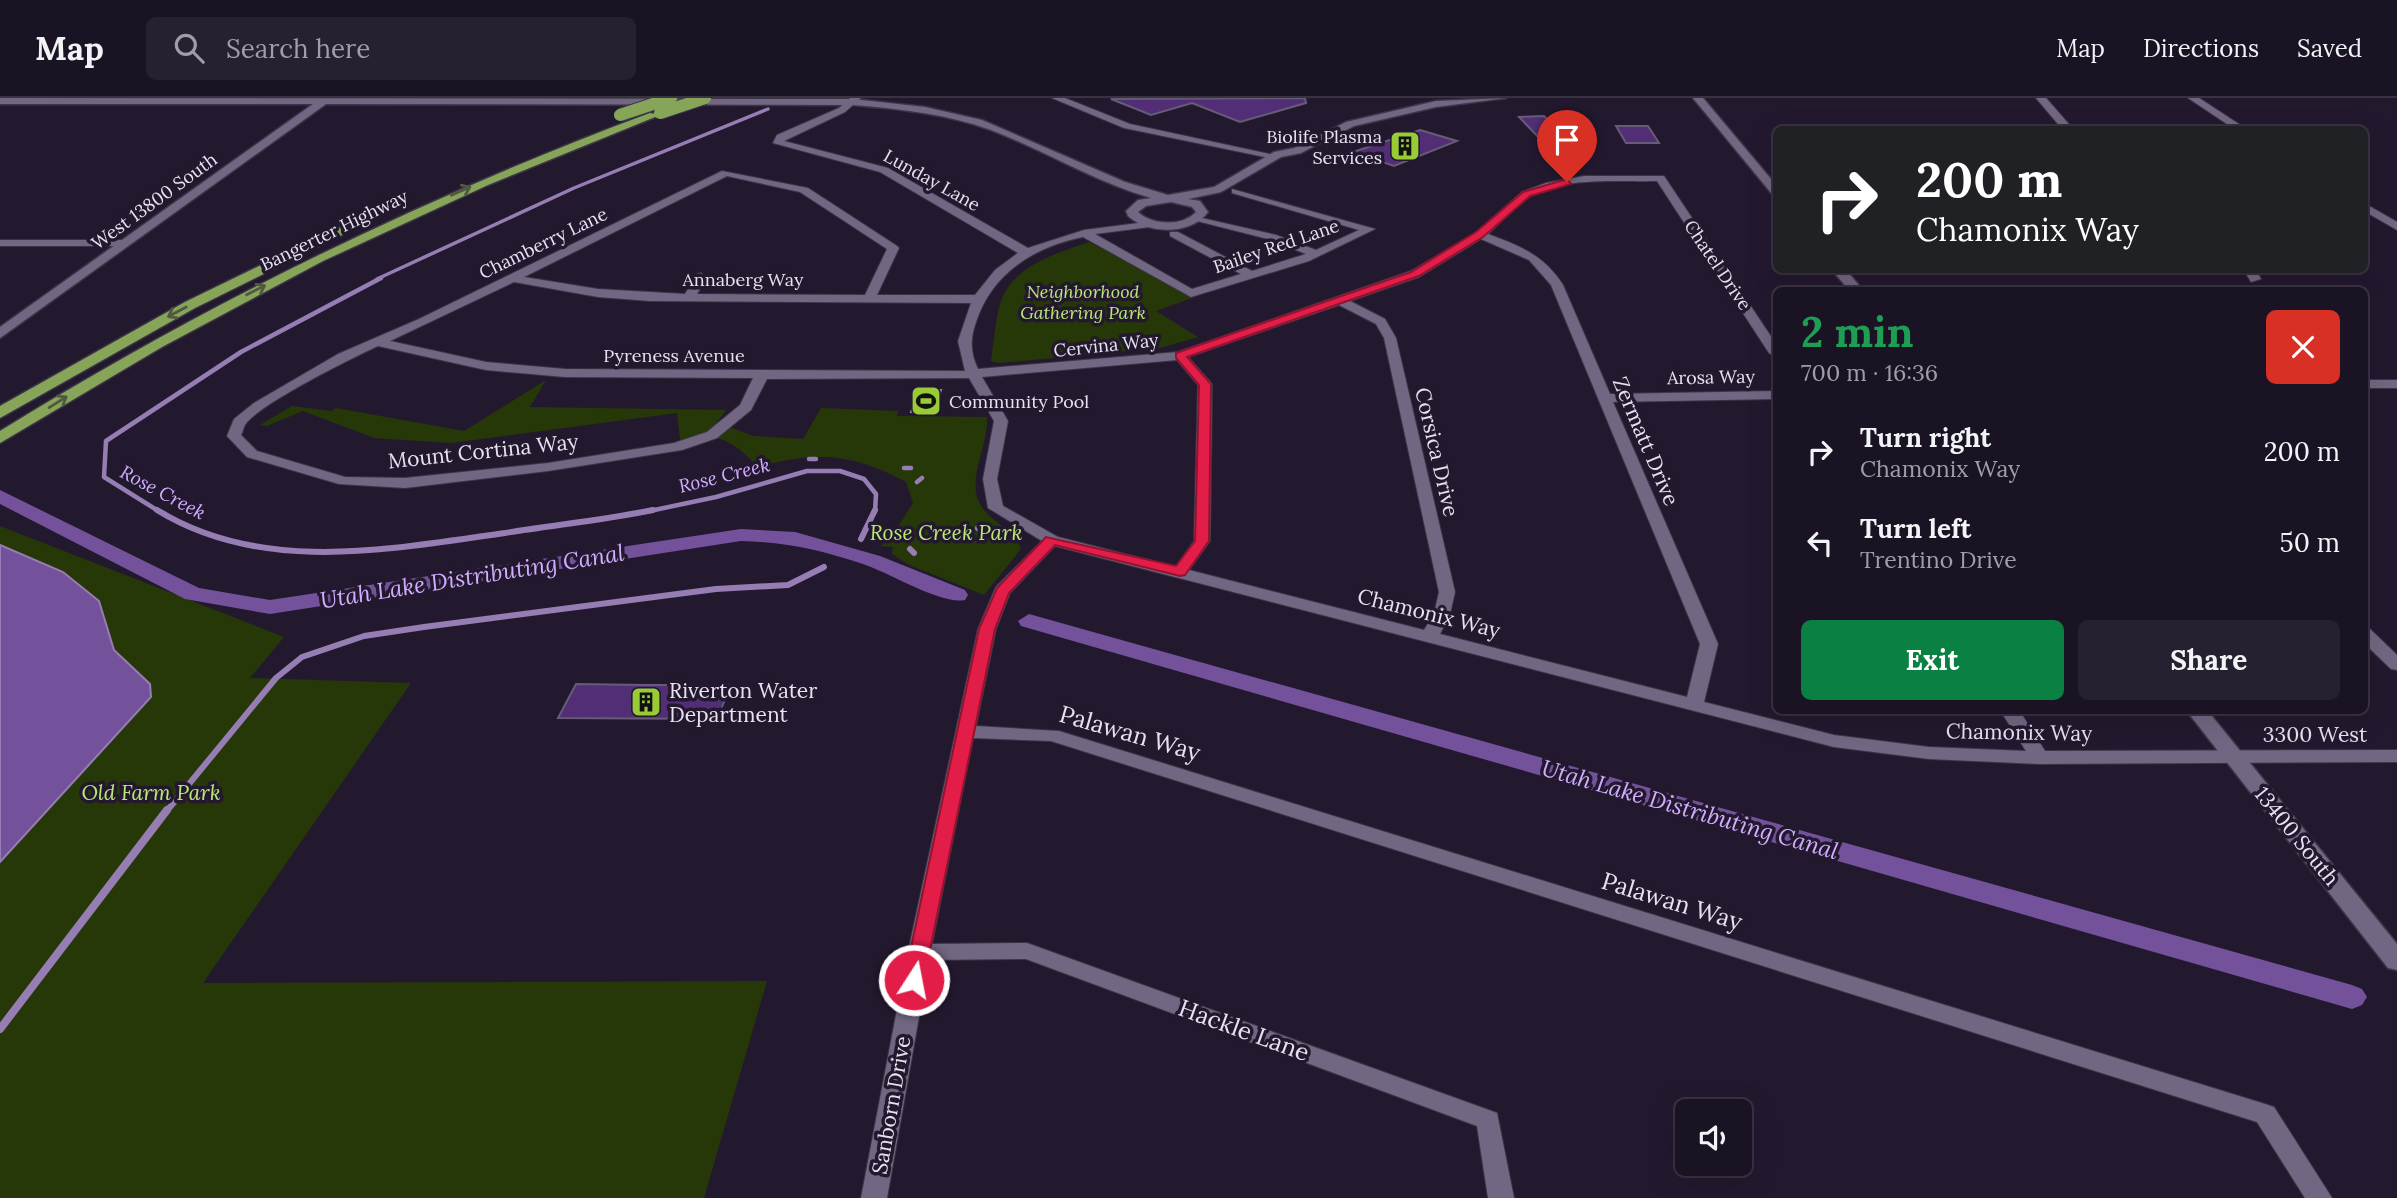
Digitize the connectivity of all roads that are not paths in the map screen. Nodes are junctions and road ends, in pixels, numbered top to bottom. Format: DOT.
graph roads {
  1 [pos="671,98"];
  2 [pos="705,98"];
  3 [pos="1057,98"];
  4 [pos="1502,98"];
  5 [pos="1698,98"];
  6 [pos="2041,98"];
  7 [pos="2193,98"];
  8 [pos="23,99"];
  9 [pos="328,99"];
  10 [pos="854,100"];
  11 [pos="0,101"];
  12 [pos="2066,126"];
  13 [pos="2237,126"];
  14 [pos="1297,150"];
  15 [pos="1274,156"];
  16 [pos="1252,167"];
  17 [pos="1093,174"];
  18 [pos="1660,178"];
  19 [pos="1118,182"];
  20 [pos="1773,188"];
  21 [pos="1236,191"];
  22 [pos="1168,198"];
  23 [pos="1134,209"];
  24 [pos="2368,209"];
  25 [pos="1200,215"];
  26 [pos="1154,224"];
  27 [pos="1107,227"];
  28 [pos="2397,227"];
  29 [pos="1084,233"];
  30 [pos="1174,234"];
  31 [pos="1480,234"];
  32 [pos="0,243"];
  33 [pos="125,243"];
  34 [pos="1027,253"];
  35 [pos="1317,254"];
  36 [pos="1842,273"];
  37 [pos="1251,275"];
  38 [pos="701,277"];
  39 [pos="511,278"];
  40 [pos="1853,287"];
  41 [pos="689,297"];
  42 [pos="870,297"];
  43 [pos="976,299"];
  44 [pos="1340,300"];
  45 [pos="0,334"];
  46 [pos="376,342"];
  47 [pos="1773,348"];
  48 [pos="1180,356"];
  49 [pos="762,374"];
  50 [pos="975,375"];
  51 [pos="2368,384"];
  52 [pos="2397,384"];
  53 [pos="1773,395"];
  54 [pos="1605,398"];
  55 [pos="0,413"];
  56 [pos="0,438"];
  57 [pos="1052,540"];
  58 [pos="1180,572"];
  59 [pos="1430,636"];
  60 [pos="2368,637"];
  61 [pos="2397,665"];
  62 [pos="1694,704"];
  63 [pos="2012,714"];
  64 [pos="2199,714"];
  65 [pos="964,732"];
  66 [pos="2232,755"];
  67 [pos="2397,756"];
  68 [pos="2040,758"];
  69 [pos="919,952"];
  70 [pos="2397,961"];
  71 [pos="874,1198"];
  72 [pos="1502,1198"];
  73 [pos="2319,1198"];
  1 -- 55 [label="highway, Bangerter Highway, one-way, bridge"];
  56 -- 2 [label="highway, Bangerter Highway, one-way, bridge"];
  3 -- 15 [label="street"];
  4 -- 14 [label="street"];
  5 -- 20 [label="street"];
  6 -- 12 [label="street"];
  7 -- 13 [label="street"];
  8 -- 9 [label="street"];
  8 -- 11 [label="street"];
  9 -- 10 [label="street"];
  9 -- 33 [label="street, West 13800 South"];
  10 -- 17 [label="street"];
  10 -- 34 [label="street, Lunday Lane"];
  14 -- 15 [label="street"];
  14 -- 21 [label="street"];
  15 -- 16 [label="street"];
  16 -- 19 [label="street"];
  16 -- 22 [label="street"];
  17 -- 19 [label="street"];
  17 -- 23 [label="street"];
  18 -- 31 [label="street, Cervina Way"];
  18 -- 47 [label="street, Chatel Drive"];
  19 -- 22 [label="street"];
  21 -- 25 [label="street"];
  21 -- 35 [label="street, Bailey Red Lane"];
  22 -- 23 [label="street"];
  22 -- 25 [label="street"];
  23 -- 26 [label="street"];
  23 -- 27 [label="street, Chamonix Way"];
  24 -- 28 [label="street"];
  25 -- 26 [label="street"];
  25 -- 35 [label="street"];
  26 -- 27 [label="street, Chamonix Way"];
  27 -- 29 [label="street, Chamonix Way"];
  29 -- 34 [label="street, Chamonix Way"];
  29 -- 37 [label="street, Bailey Red Lane"];
  30 -- 37 [label="street"];
  31 -- 44 [label="street, Cervina Way"];
  31 -- 54 [label="street, Zermatt Drive"];
  32 -- 33 [label="street"];
  33 -- 45 [label="street, West 13800 South"];
  34 -- 43 [label="street, Chamonix Way"];
  35 -- 37 [label="street, Bailey Red Lane"];
  36 -- 40 [label="street"];
  38 -- 41 [label="street"];
  39 -- 41 [label="street, Annaberg Way"];
  39 -- 42 [label="street, Chamberry Lane"];
  39 -- 46 [label="street, Chamberry Lane"];
  41 -- 42 [label="street, Annaberg Way"];
  42 -- 43 [label="street, Annaberg Way"];
  43 -- 50 [label="street, Chamonix Way"];
  44 -- 48 [label="street, Cervina Way"];
  44 -- 59 [label="street, Corsica Drive"];
  46 -- 49 [label="street, Pyreness Avenue"];
  46 -- 49 [label="street, Mount Cortina Way"];
  48 -- 50 [label="street, Cervina Way"];
  48 -- 58 [label="street"];
  49 -- 50 [label="street, Pyreness Avenue"];
  50 -- 57 [label="street, Chamonix Way"];
  51 -- 52 [label="street"];
  53 -- 54 [label="street, Arosa Way"];
  54 -- 62 [label="street, Zermatt Drive"];
  57 -- 58 [label="street, Chamonix Way"];
  57 -- 65 [label="street, Sanborn Drive"];
  58 -- 59 [label="street, Chamonix Way"];
  59 -- 62 [label="street, Chamonix Way"];
  60 -- 61 [label="street"];
  62 -- 68 [label="street, Chamonix Way"];
  63 -- 68 [label="street"];
  64 -- 66 [label="street, 13400 South"];
  65 -- 69 [label="street, Sanborn Drive"];
  65 -- 73 [label="street, Palawan Way"];
  66 -- 67 [label="street, 3300 West"];
  66 -- 68 [label="street, Chamonix Way"];
  66 -- 70 [label="street, 13400 South"];
  69 -- 71 [label="street, Sanborn Drive"];
  69 -- 72 [label="street, Hackle Lane"];
}
